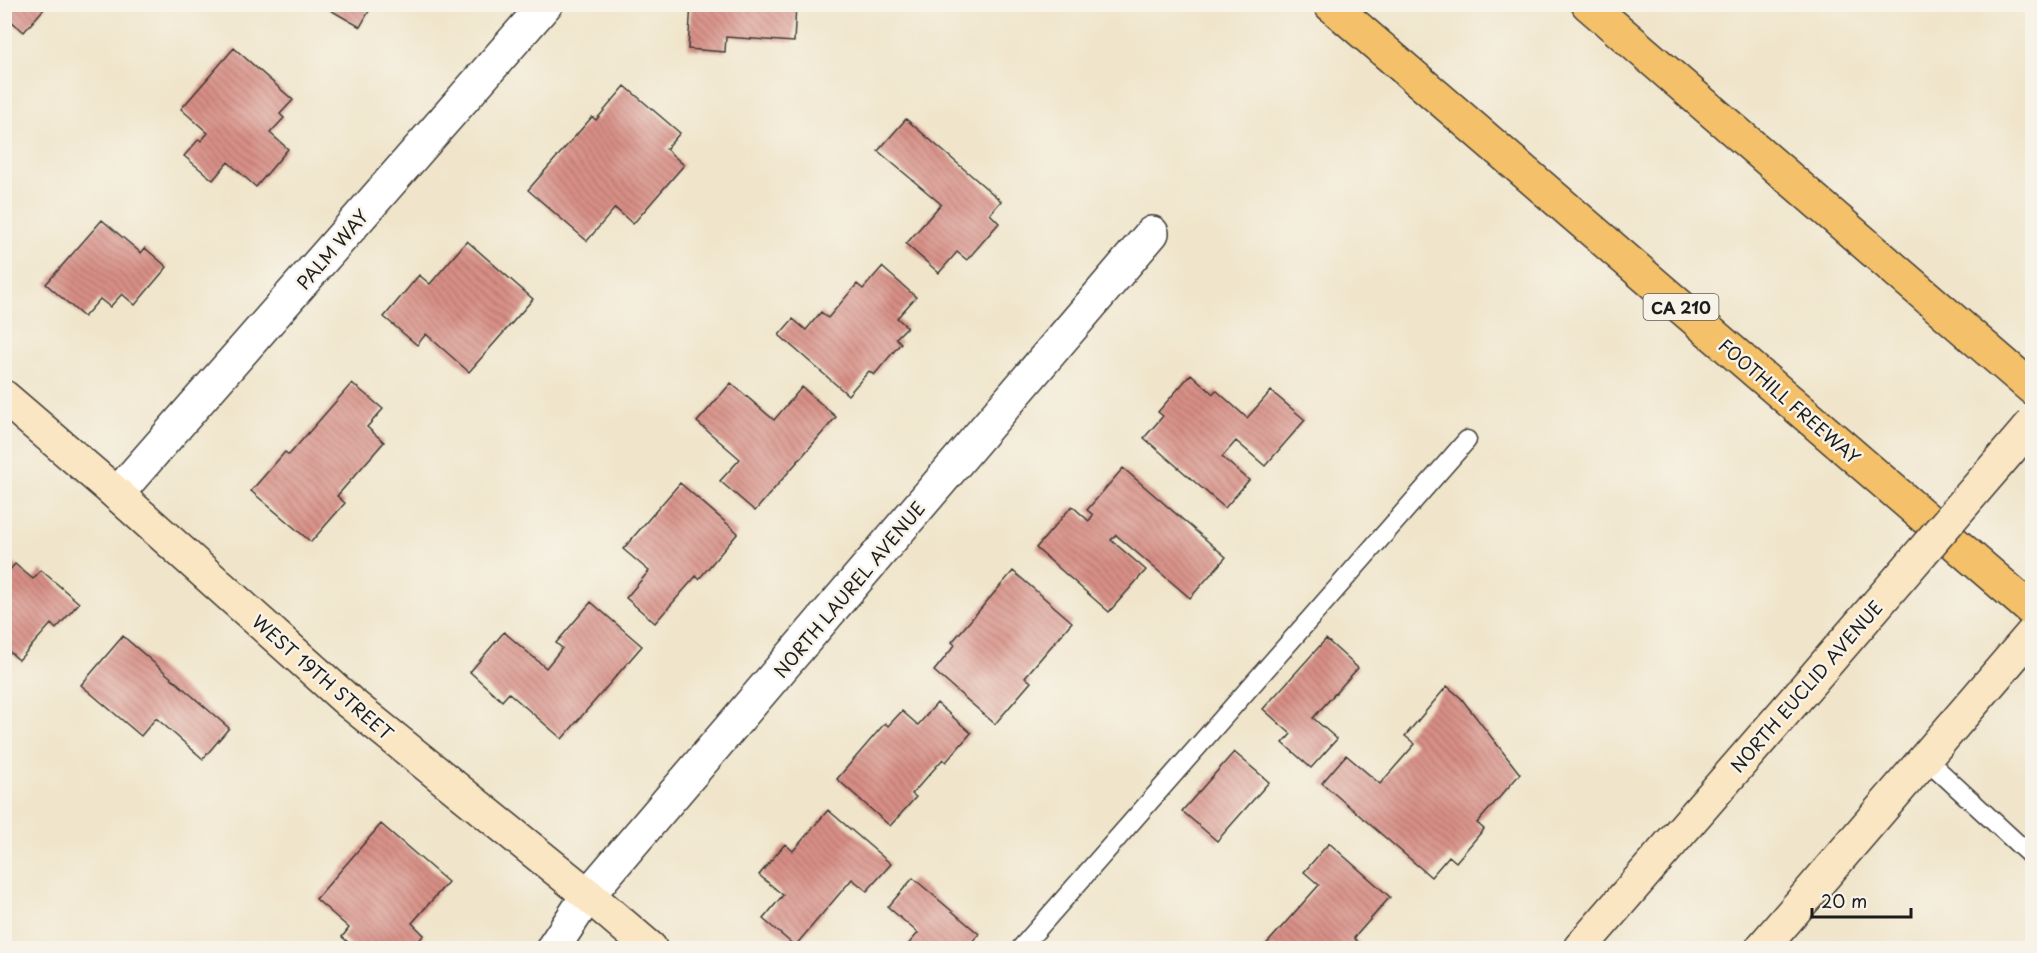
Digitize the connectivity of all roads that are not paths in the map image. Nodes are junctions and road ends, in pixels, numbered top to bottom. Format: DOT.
graph roads {
  1 [pos="546,4"];
  2 [pos="1330,4"];
  3 [pos="1588,4"];
  4 [pos="1152,233"];
  5 [pos="2032,388"];
  6 [pos="4,397"];
  7 [pos="2032,424"];
  8 [pos="1467,440"];
  9 [pos="117,494"];
  10 [pos="2032,610"];
  11 [pos="2032,634"];
  12 [pos="1925,758"];
  13 [pos="2032,857"];
  14 [pos="588,895"];
  15 [pos="553,948"];
  16 [pos="650,948"];
  17 [pos="1021,948"];
  18 [pos="1580,948"];
  19 [pos="1762,948"];
  1 -- 9 [label="street, PALM WAY"];
  2 -- 10 [label="highway, FOOTHILL FREEWAY / CA 210"];
  3 -- 5 [label="highway"];
  4 -- 14 [label="street, NORTH LAUREL AVENUE"];
  6 -- 9 [label="main road, WEST 19TH STREET"];
  7 -- 18 [label="main road, NORTH EUCLID AVENUE, bridge"];
  8 -- 17 [label="lane"];
  9 -- 14 [label="main road, WEST 19TH STREET"];
  11 -- 12 [label="main road"];
  12 -- 13 [label="lane"];
  12 -- 19 [label="main road"];
  14 -- 15 [label="street, NORTH LAUREL AVENUE"];
  14 -- 16 [label="main road, WEST 19TH STREET"];
}
